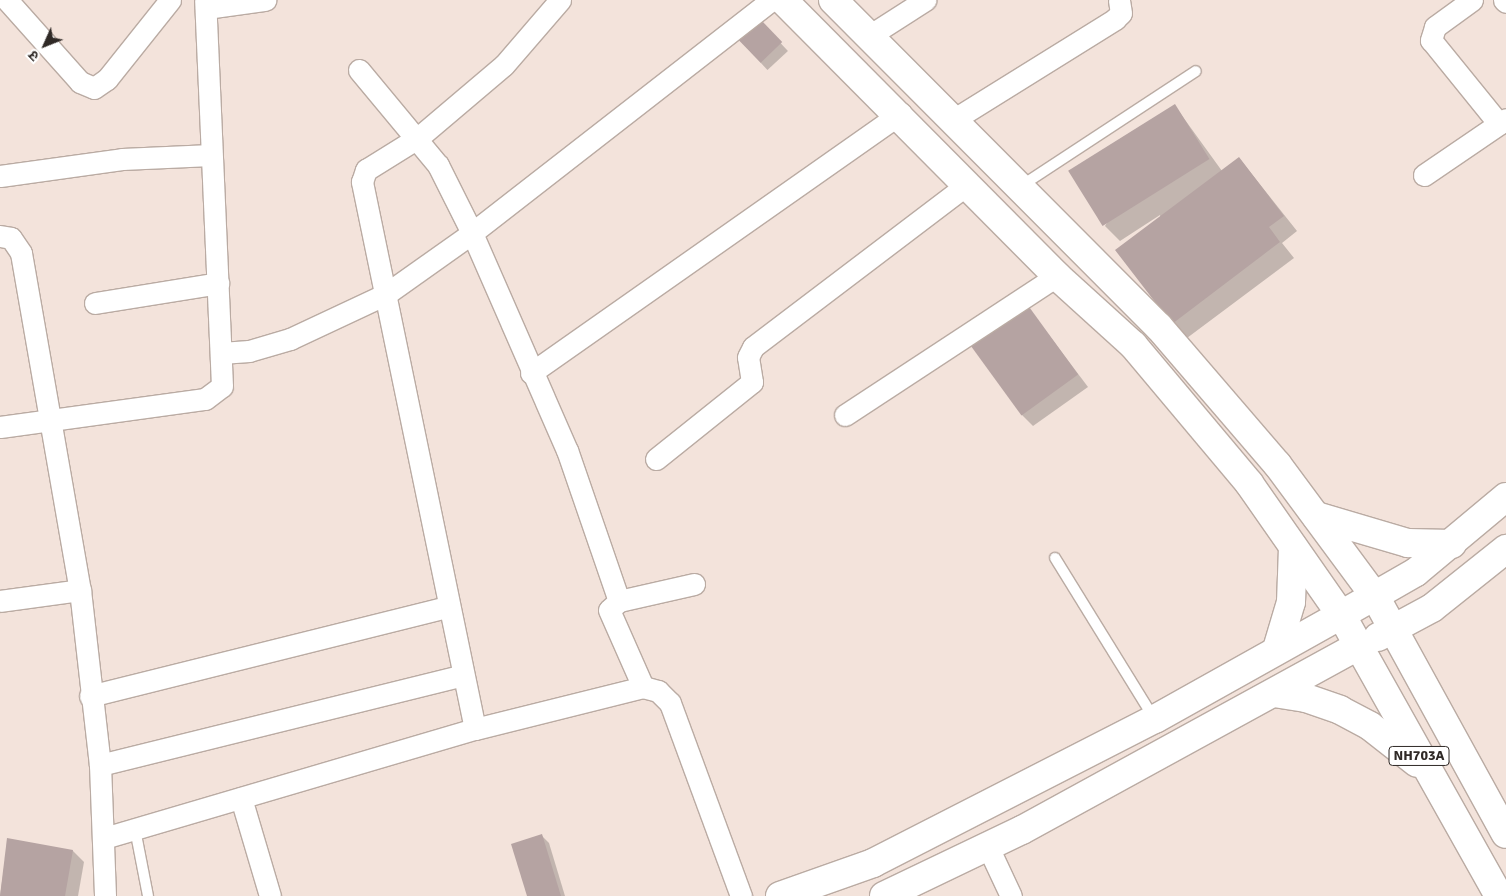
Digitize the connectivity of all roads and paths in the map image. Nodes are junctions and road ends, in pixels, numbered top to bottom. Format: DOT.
graph roads {
  1 [pos="7,0"];
  2 [pos="170,0"];
  3 [pos="265,0"];
  4 [pos="560,0"];
  5 [pos="771,0"];
  6 [pos="784,0"];
  7 [pos="833,0"];
  8 [pos="925,0"];
  9 [pos="1119,0"];
  10 [pos="1472,0"];
  11 [pos="206,4"];
  12 [pos="869,36"];
  13 [pos="359,70"];
  14 [pos="1196,71"];
  15 [pos="900,113"];
  16 [pos="953,120"];
  17 [pos="1502,121"];
  18 [pos="419,137"];
  19 [pos="211,155"];
  20 [pos="1424,175"];
  21 [pos="0,176"];
  22 [pos="968,184"];
  23 [pos="1018,188"];
  24 [pos="472,233"];
  25 [pos="0,236"];
  26 [pos="1057,276"];
  27 [pos="218,283"];
  28 [pos="386,294"];
  29 [pos="95,303"];
  30 [pos="221,353"];
  31 [pos="530,373"];
  32 [pos="845,415"];
  33 [pos="52,419"];
  34 [pos="0,427"];
  35 [pos="656,458"];
  36 [pos="1506,498"];
  37 [pos="1316,516"];
  38 [pos="1452,544"];
  39 [pos="1293,547"];
  40 [pos="1506,549"];
  41 [pos="1055,558"];
  42 [pos="694,584"];
  43 [pos="80,590"];
  44 [pos="1376,598"];
  45 [pos="619,601"];
  46 [pos="0,602"];
  47 [pos="447,607"];
  48 [pos="1341,616"];
  49 [pos="1394,630"];
  50 [pos="1358,646"];
  51 [pos="1277,649"];
  52 [pos="463,675"];
  53 [pos="643,687"];
  54 [pos="1274,692"];
  55 [pos="90,696"];
  56 [pos="1155,719"];
  57 [pos="475,729"];
  58 [pos="100,765"];
  59 [pos="1428,771"];
  60 [pos="241,798"];
  61 [pos="135,829"];
  62 [pos="1506,834"];
  63 [pos="104,838"];
  64 [pos="988,847"];
  65 [pos="105,896"];
  66 [pos="148,896"];
  67 [pos="270,896"];
  68 [pos="741,896"];
  69 [pos="780,896"];
  70 [pos="884,896"];
  71 [pos="1011,896"];
  72 [pos="1499,896"];
  1 -- 2 [label="street"];
  3 -- 11 [label="street"];
  4 -- 18 [label="street"];
  5 -- 24 [label="street"];
  6 -- 15 [label="main road"];
  7 -- 12 [label="main road"];
  8 -- 12 [label="street"];
  9 -- 16 [label="street"];
  10 -- 17 [label="street"];
  11 -- 19 [label="street"];
  12 -- 16 [label="main road"];
  13 -- 18 [label="street"];
  14 -- 23 [label="lane"];
  15 -- 22 [label="main road"];
  15 -- 31 [label="street"];
  16 -- 23 [label="main road"];
  17 -- 20 [label="street"];
  18 -- 24 [label="street"];
  18 -- 28 [label="street"];
  19 -- 21 [label="street"];
  19 -- 27 [label="street"];
  22 -- 26 [label="main road"];
  22 -- 35 [label="street"];
  23 -- 37 [label="main road"];
  24 -- 28 [label="street"];
  24 -- 31 [label="street"];
  25 -- 33 [label="street"];
  26 -- 32 [label="street"];
  26 -- 39 [label="main road"];
  27 -- 29 [label="street"];
  27 -- 30 [label="street"];
  28 -- 30 [label="street"];
  28 -- 47 [label="street"];
  30 -- 33 [label="street"];
  31 -- 45 [label="street"];
  33 -- 34 [label="street"];
  33 -- 43 [label="street"];
  36 -- 38 [label="main road"];
  37 -- 38 [label="main road"];
  37 -- 44 [label="main road"];
  38 -- 44 [label="main road"];
  39 -- 48 [label="main road"];
  39 -- 51 [label="main road"];
  40 -- 49 [label="main road"];
  41 -- 56 [label="lane"];
  42 -- 45 [label="street"];
  43 -- 46 [label="street"];
  43 -- 55 [label="street"];
  44 -- 48 [label="main road"];
  44 -- 49 [label="main road, NH703A"];
  45 -- 53 [label="street"];
  47 -- 52 [label="street"];
  47 -- 55 [label="street"];
  48 -- 50 [label="main road, NH703A"];
  48 -- 51 [label="main road"];
  49 -- 50 [label="main road"];
  49 -- 62 [label="main road, NH703A"];
  50 -- 54 [label="main road"];
  50 -- 59 [label="main road, NH703A"];
  51 -- 56 [label="main road"];
  52 -- 57 [label="street"];
  52 -- 58 [label="street"];
  53 -- 57 [label="street"];
  53 -- 68 [label="street"];
  54 -- 59 [label="main road"];
  54 -- 64 [label="main road"];
  55 -- 58 [label="street"];
  56 -- 69 [label="main road"];
  57 -- 60 [label="street"];
  58 -- 63 [label="street"];
  59 -- 72 [label="main road, NH703A"];
  60 -- 61 [label="street"];
  60 -- 67 [label="street"];
  61 -- 63 [label="street"];
  61 -- 66 [label="lane"];
  63 -- 65 [label="street"];
  64 -- 70 [label="main road"];
  64 -- 71 [label="street"];
}
